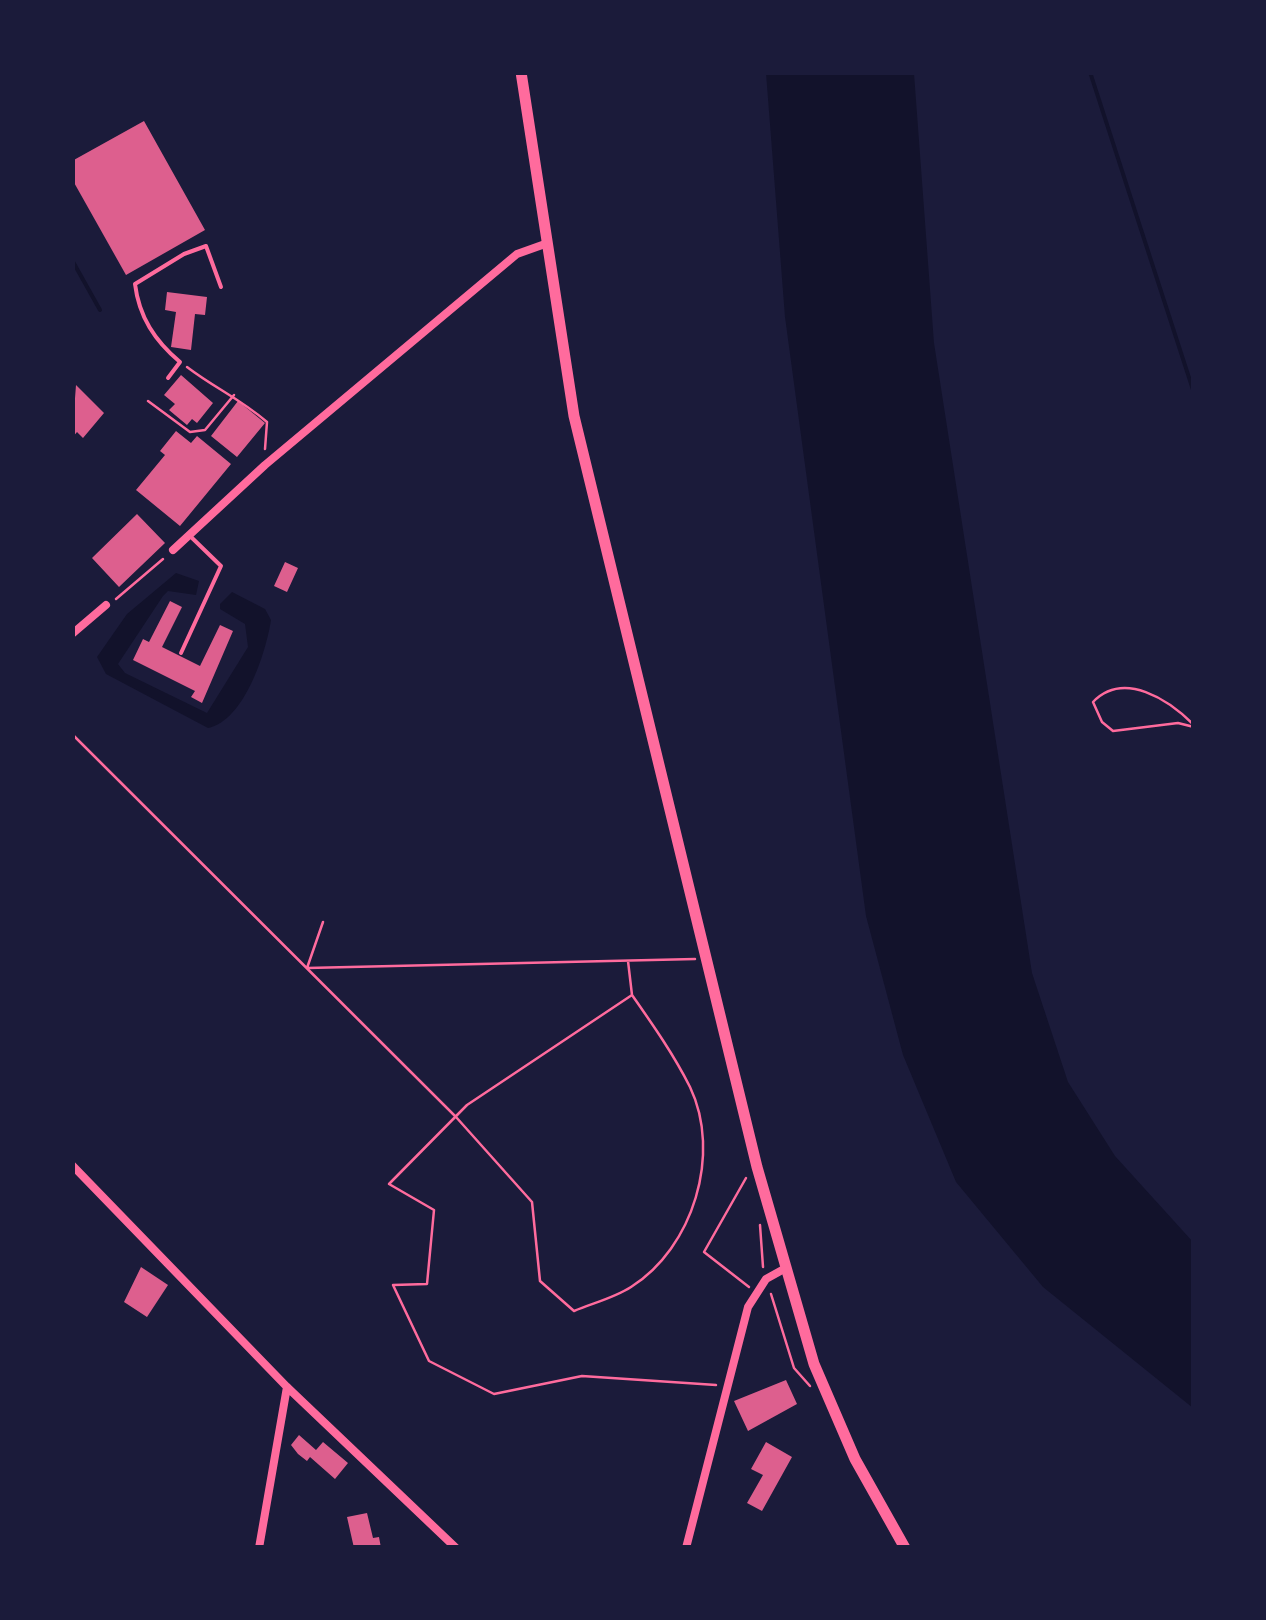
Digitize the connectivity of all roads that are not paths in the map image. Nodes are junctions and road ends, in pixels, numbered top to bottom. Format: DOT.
graph roads {
  1 [pos="521,72"];
  2 [pos="545,244"];
  3 [pos="220,287"];
  4 [pos="168,378"];
  5 [pos="187,533"];
  6 [pos="173,550"];
  7 [pos="106,605"];
  8 [pos="72,634"];
  9 [pos="181,653"];
  10 [pos="72,1165"];
  11 [pos="784,1269"];
  12 [pos="287,1387"];
  13 [pos="259,1548"];
  14 [pos="456,1548"];
  15 [pos="686,1548"];
  16 [pos="905,1548"];
  1 -- 2 [label="main road"];
  2 -- 5 [label="street"];
  2 -- 11 [label="main road"];
  3 -- 4 [label="lane"];
  5 -- 6 [label="street"];
  5 -- 9 [label="lane"];
  7 -- 8 [label="street"];
  10 -- 12 [label="street"];
  11 -- 15 [label="street"];
  11 -- 16 [label="main road"];
  12 -- 13 [label="street"];
  12 -- 14 [label="street"];
}
